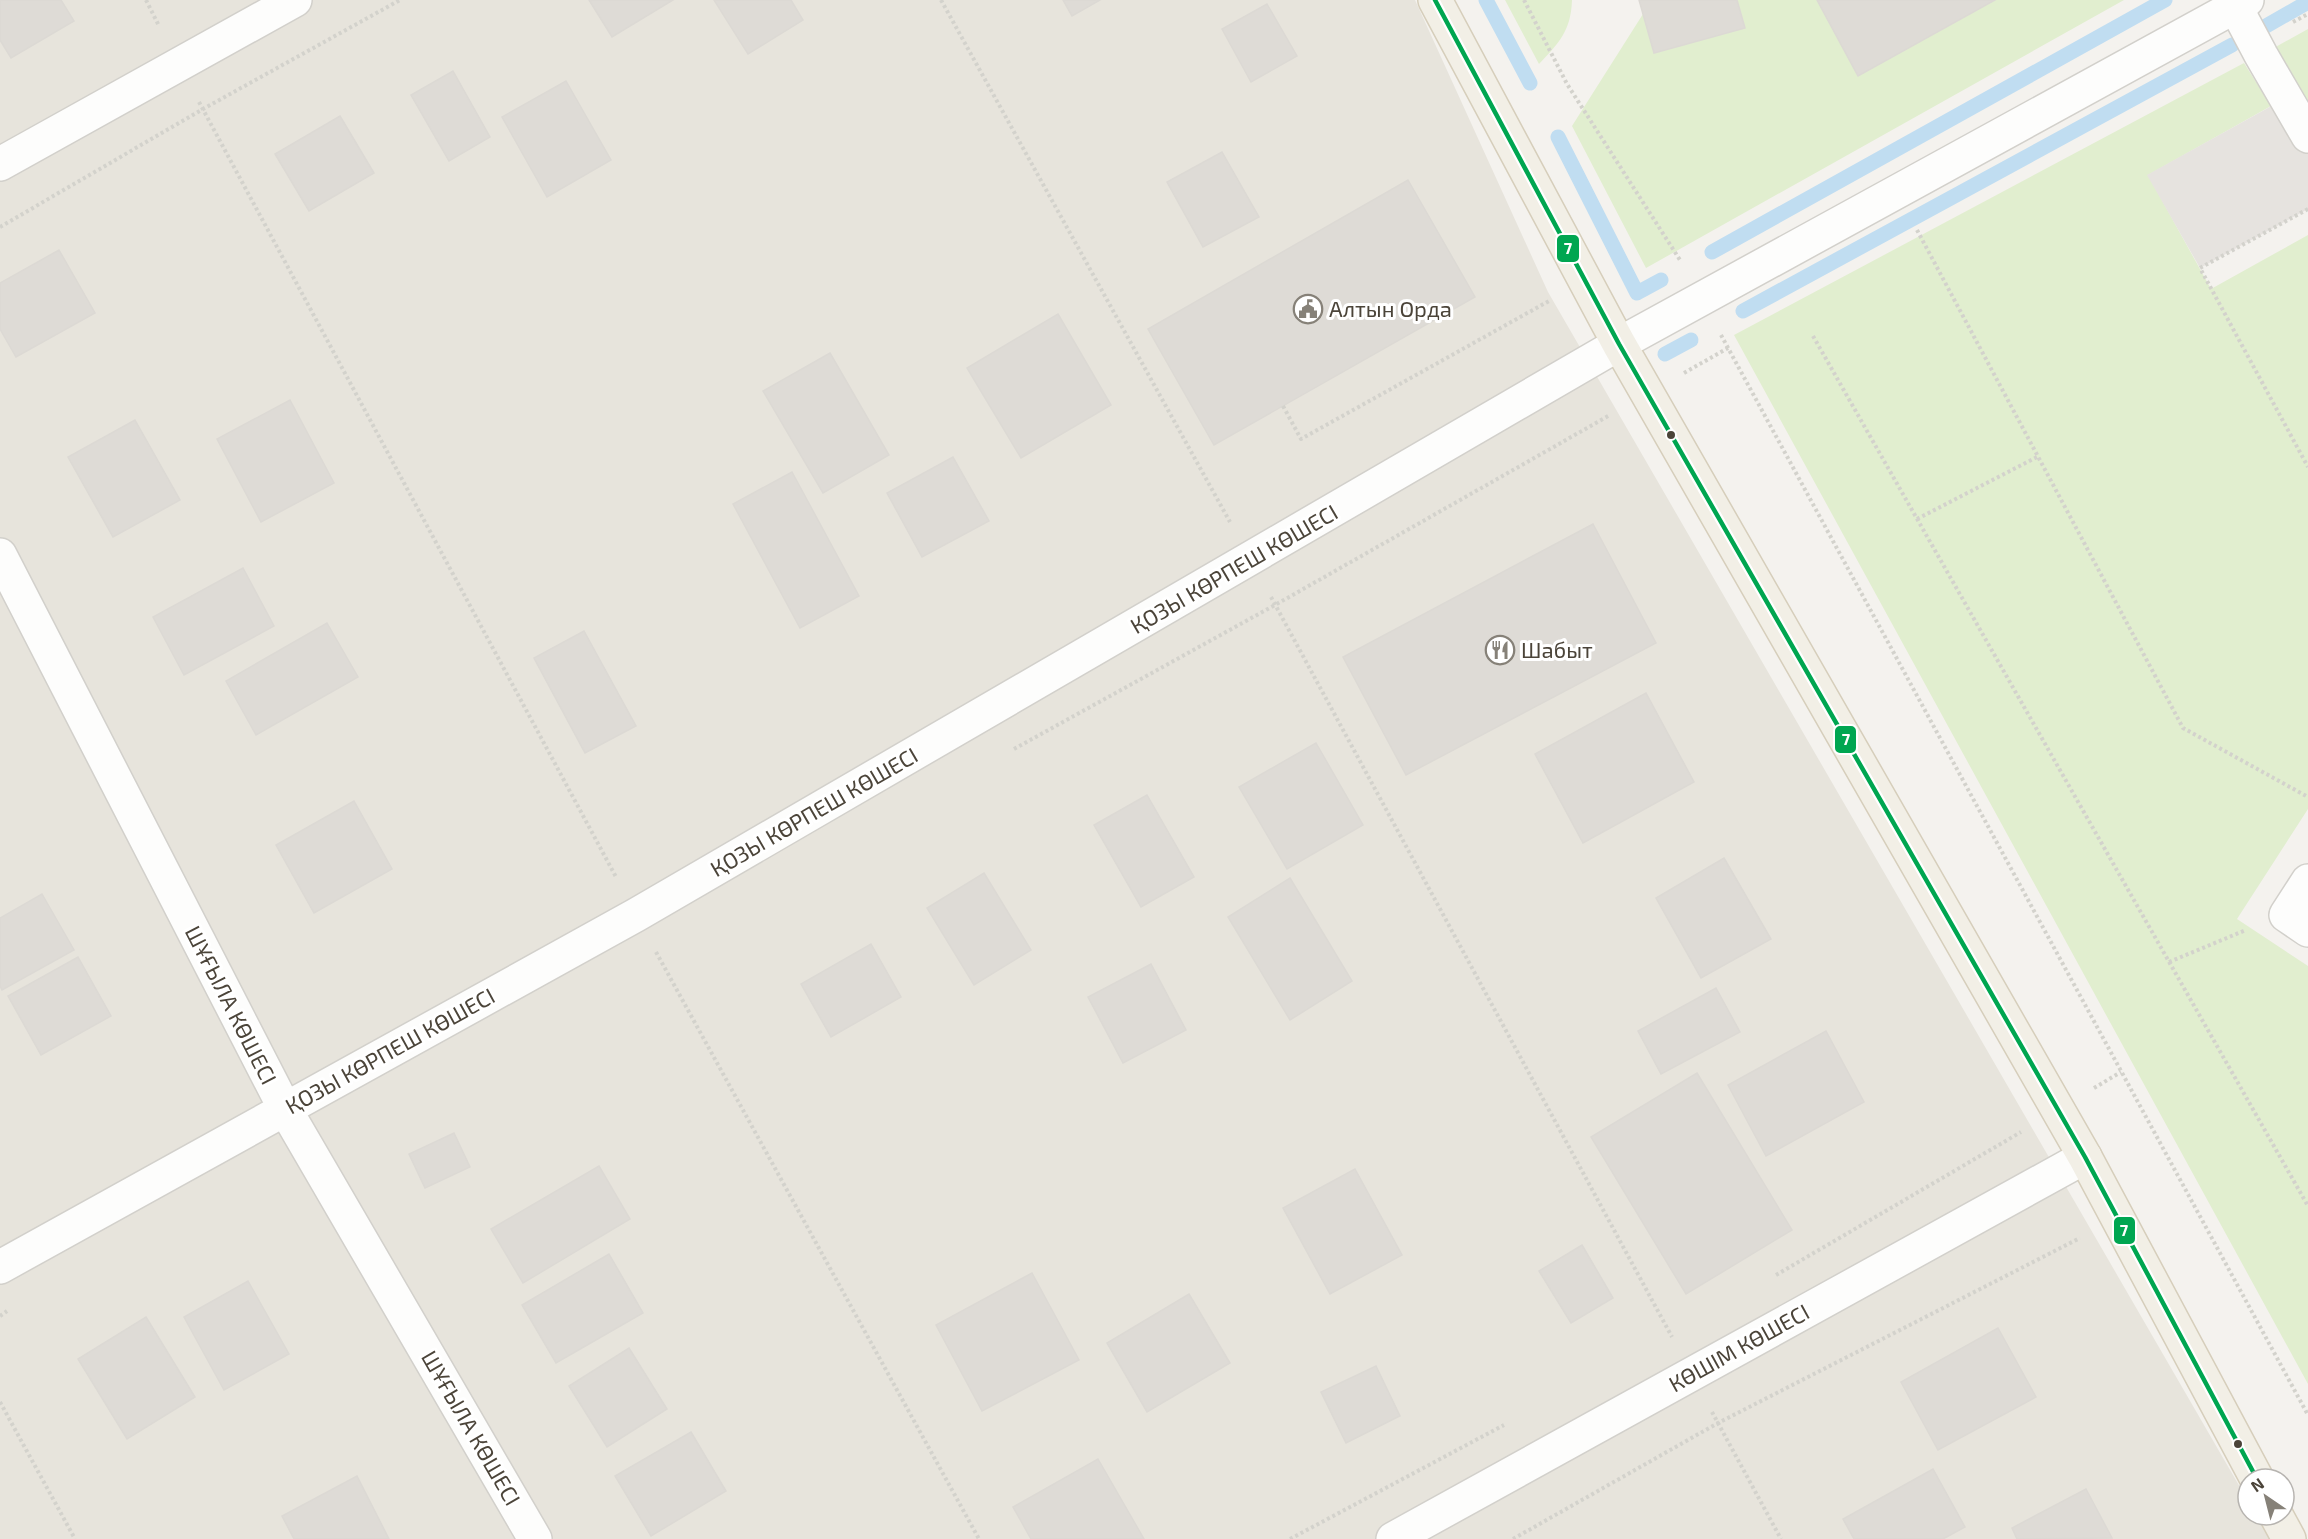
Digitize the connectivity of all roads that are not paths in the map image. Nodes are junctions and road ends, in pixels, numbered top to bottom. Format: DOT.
graph roads {
  1 [pos="295,0"];
  2 [pos="1435,0"];
  3 [pos="2241,3"];
  4 [pos="2308,136"];
  5 [pos="0,164"];
  6 [pos="1619,344"];
  7 [pos="0,555"];
  8 [pos="2308,881"];
  9 [pos="2297,923"];
  10 [pos="285,1109"];
  11 [pos="2085,1157"];
  12 [pos="0,1267"];
  13 [pos="2251,1467"];
  14 [pos="535,1539"];
  15 [pos="1393,1539"];
  1 -- 5 [label="street"];
  2 -- 6 [label="main road"];
  3 -- 4 [label="street"];
  3 -- 6 [label="street, ҚОЗЫ КӨРПЕШ КӨШЕСІ"];
  6 -- 10 [label="street, ҚОЗЫ КӨРПЕШ КӨШЕСІ"];
  6 -- 11 [label="main road"];
  7 -- 10 [label="street, ШҰҒЫЛА КӨШЕСІ"];
  8 -- 9 [label="street"];
  10 -- 12 [label="street, ҚОЗЫ КӨРПЕШ КӨШЕСІ"];
  10 -- 14 [label="street, ШҰҒЫЛА КӨШЕСІ"];
  11 -- 13 [label="main road"];
  11 -- 15 [label="street, КӨШІМ КӨШЕСІ"];
}
